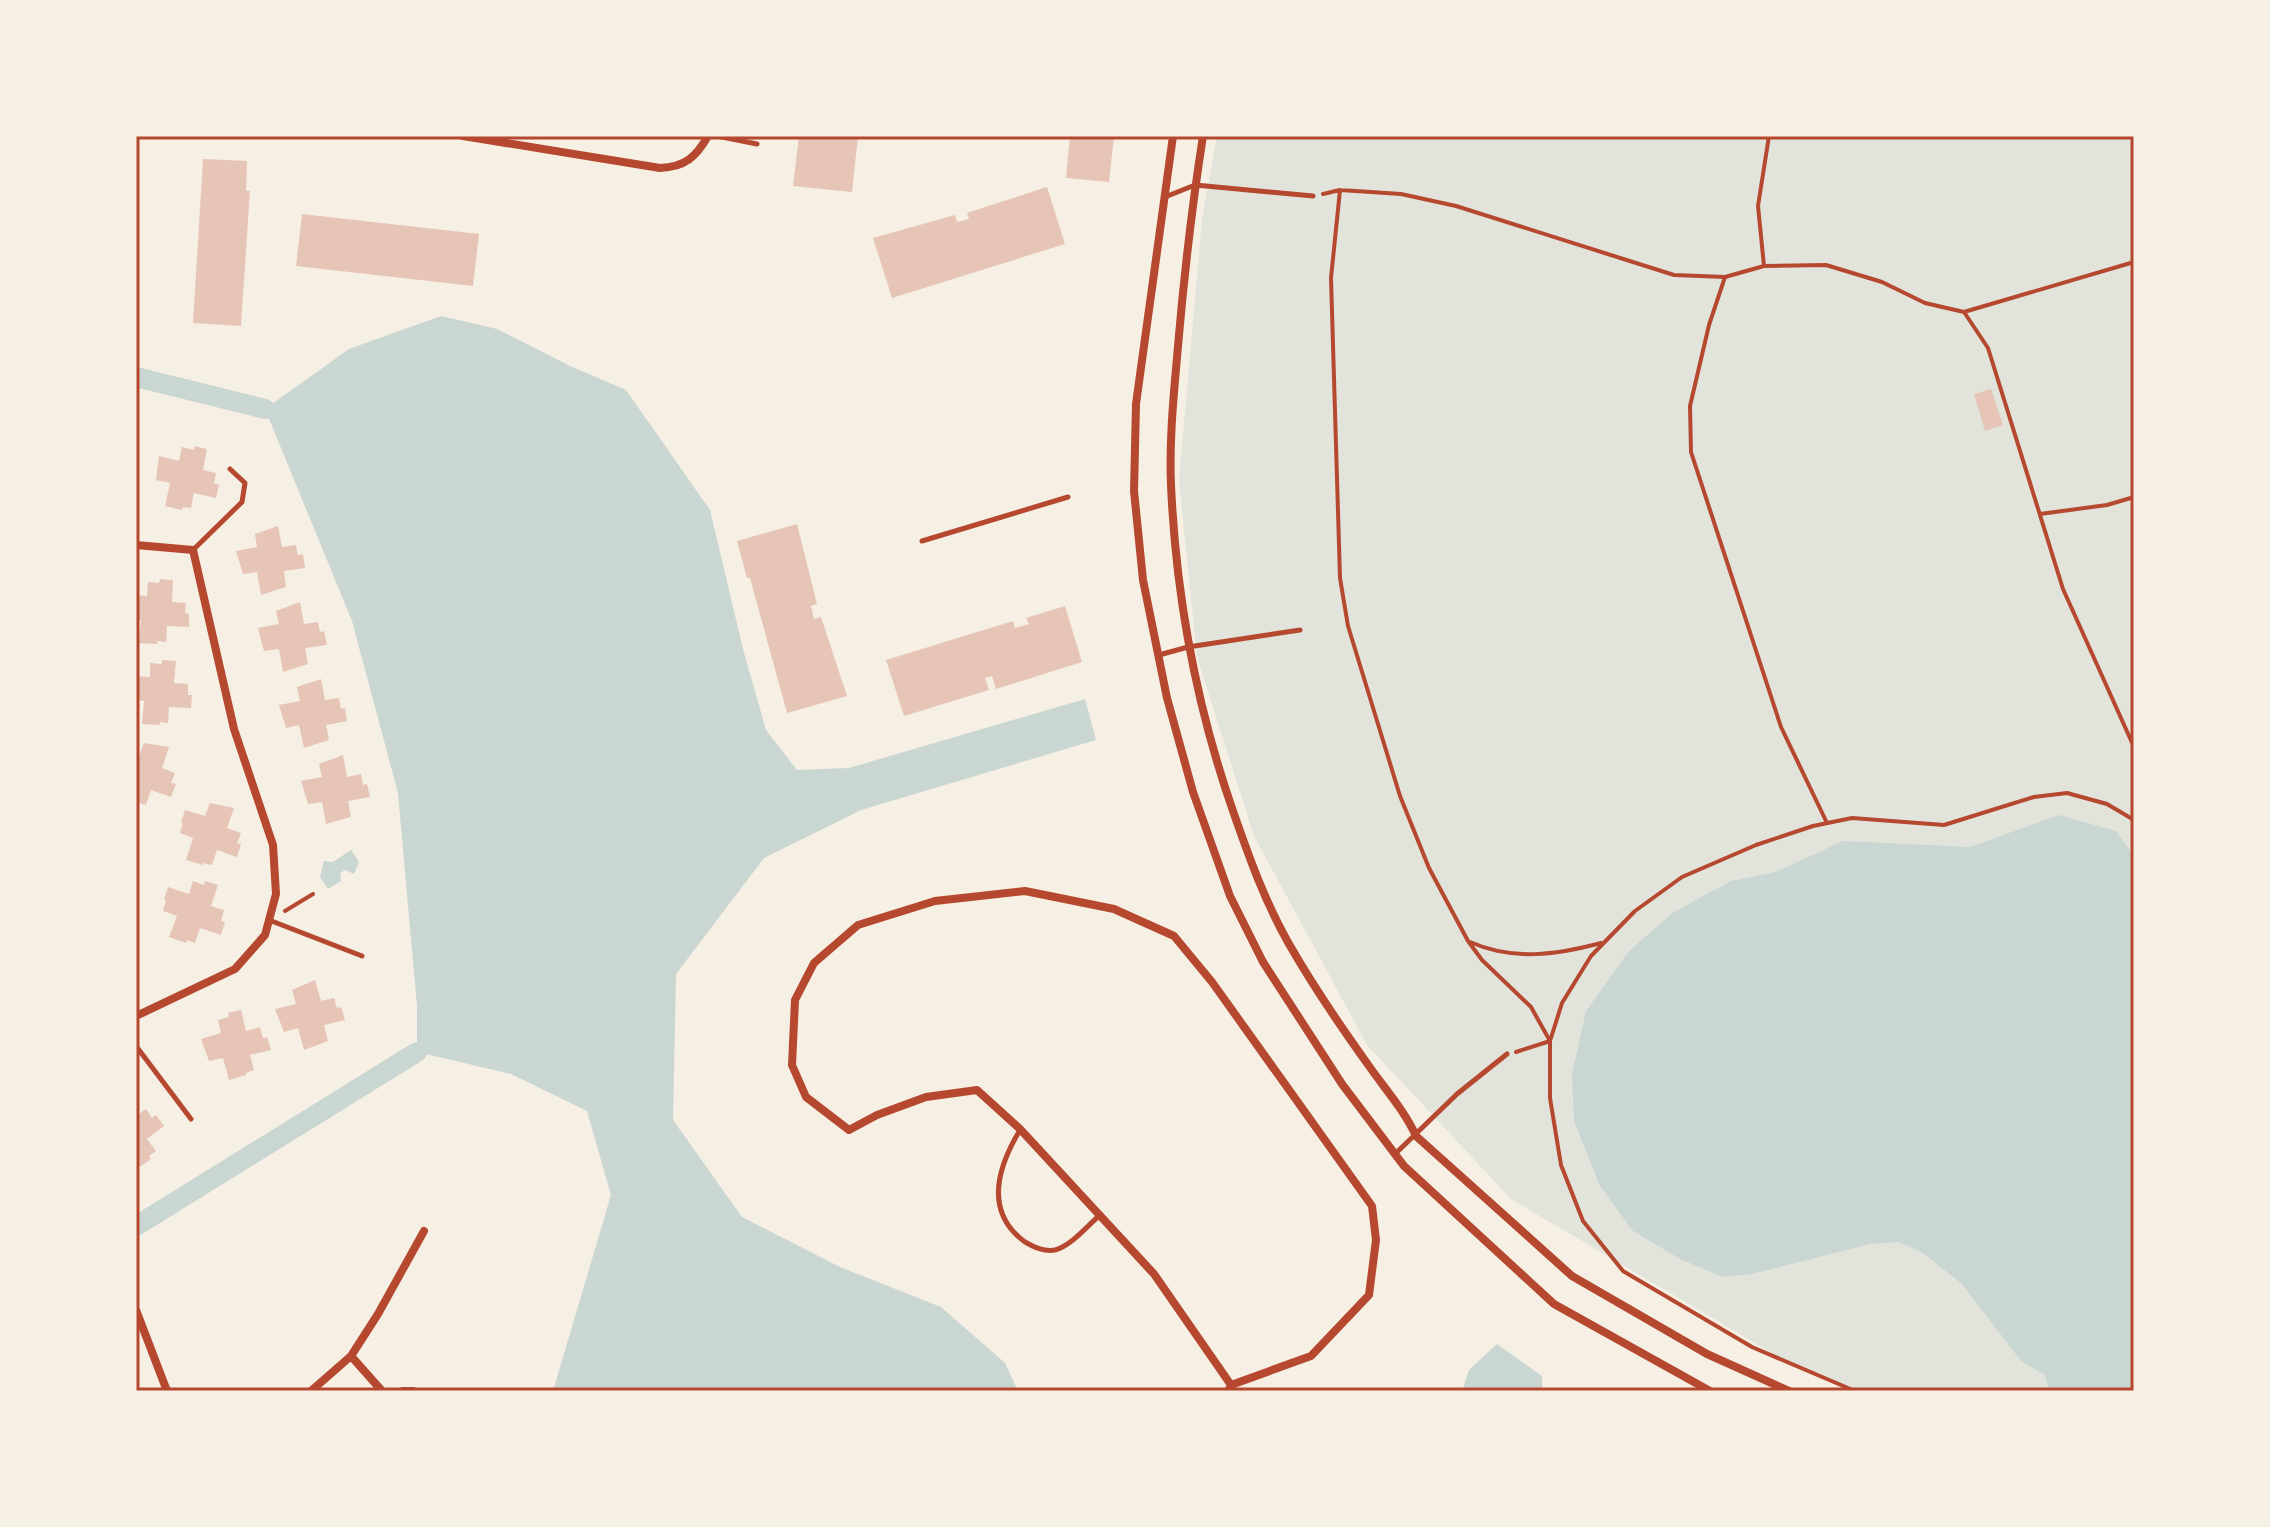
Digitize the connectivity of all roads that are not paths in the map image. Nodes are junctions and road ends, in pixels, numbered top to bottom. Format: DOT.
graph roads {
  1 [pos="463,136"];
  2 [pos="708,136"];
  3 [pos="717,136"];
  4 [pos="1173,136"];
  5 [pos="1203,136"];
  6 [pos="757,144"];
  7 [pos="1195,185"];
  8 [pos="1313,196"];
  9 [pos="1164,197"];
  10 [pos="230,469"];
  11 [pos="1068,497"];
  12 [pos="922,541"];
  13 [pos="136,545"];
  14 [pos="193,550"];
  15 [pos="1300,630"];
  16 [pos="1188,647"];
  17 [pos="1158,655"];
  18 [pos="269,920"];
  19 [pos="362,956"];
  20 [pos="136,1016"];
  21 [pos="136,1046"];
  22 [pos="1507,1054"];
  23 [pos="191,1119"];
  24 [pos="1020,1129"];
  25 [pos="1416,1136"];
  26 [pos="1395,1154"];
  27 [pos="1100,1215"];
  28 [pos="424,1231"];
  29 [pos="136,1310"];
  30 [pos="351,1356"];
  31 [pos="1230,1388"];
  32 [pos="167,1391"];
  33 [pos="311,1391"];
  34 [pos="382,1391"];
  35 [pos="403,1391"];
  36 [pos="413,1391"];
  37 [pos="1710,1391"];
  38 [pos="1789,1391"];
  1 -- 2 [label="street"];
  3 -- 6 [label="lane"];
  4 -- 9 [label="street"];
  5 -- 7 [label="street"];
  7 -- 8 [label="lane"];
  7 -- 9 [label="lane"];
  7 -- 16 [label="street"];
  9 -- 17 [label="street"];
  10 -- 14 [label="lane"];
  11 -- 12 [label="lane"];
  13 -- 14 [label="street"];
  14 -- 18 [label="street"];
  15 -- 16 [label="lane"];
  16 -- 17 [label="lane"];
  16 -- 25 [label="street"];
  17 -- 26 [label="street"];
  18 -- 19 [label="lane"];
  18 -- 20 [label="street"];
  21 -- 23 [label="lane"];
  22 -- 25 [label="lane"];
  24 -- 27 [label="street"];
  24 -- 27 [label="lane"];
  24 -- 31 [label="street"];
  25 -- 26 [label="lane"];
  25 -- 38 [label="street"];
  26 -- 37 [label="street"];
  27 -- 31 [label="street"];
  28 -- 30 [label="street"];
  29 -- 32 [label="street"];
  30 -- 33 [label="street"];
  30 -- 34 [label="street"];
  35 -- 36 [label="street"];
}
